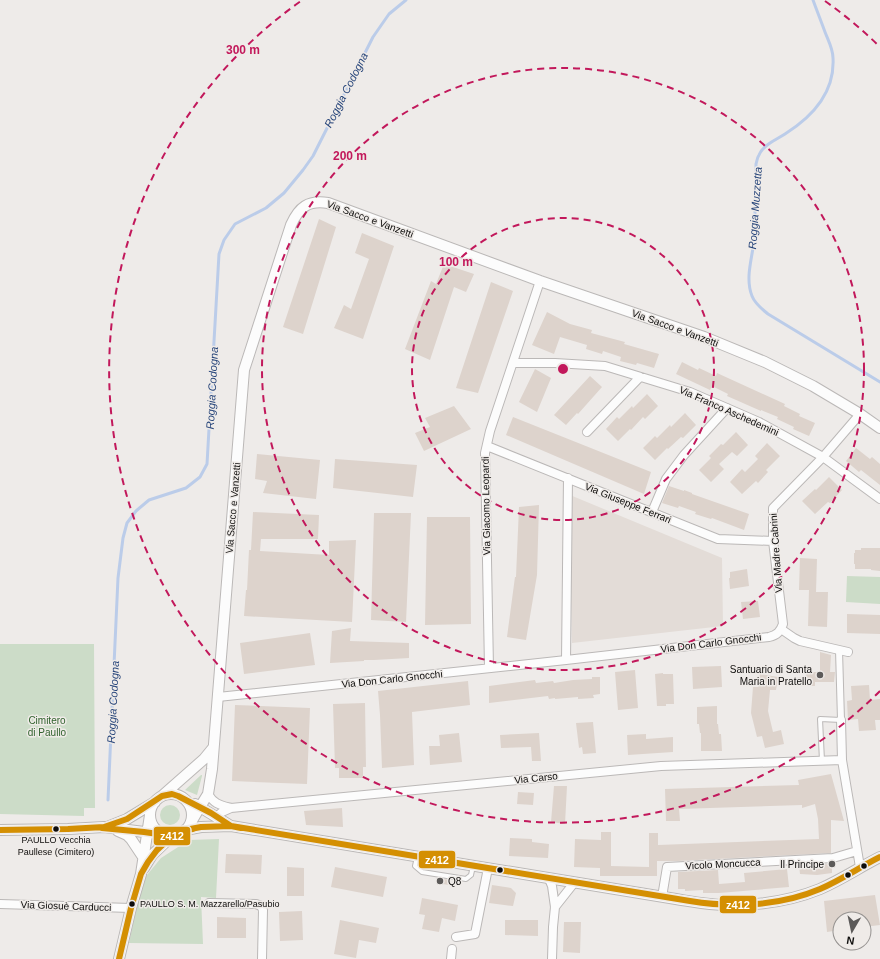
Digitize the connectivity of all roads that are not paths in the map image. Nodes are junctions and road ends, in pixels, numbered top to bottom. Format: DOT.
graph roads {
  1 [pos="540,281"];
  2 [pos="513,362"];
  3 [pos="640,376"];
  4 [pos="727,408"];
  5 [pos="860,414"];
  6 [pos="880,428"];
  7 [pos="587,432"];
  8 [pos="487,446"];
  9 [pos="823,457"];
  10 [pos="568,478"];
  11 [pos="880,499"];
  12 [pos="652,512"];
  13 [pos="773,541"];
  14 [pos="781,629"];
  15 [pos="838,650"];
  16 [pos="848,652"];
  17 [pos="566,660"];
  18 [pos="489,668"];
  19 [pos="218,698"];
  20 [pos="841,720"];
  21 [pos="213,748"];
  22 [pos="842,760"];
  23 [pos="822,761"];
  24 [pos="208,794"];
  25 [pos="180,797"];
  26 [pos="158,799"];
  27 [pos="200,807"];
  28 [pos="231,808"];
  29 [pos="150,815"];
  30 [pos="216,817"];
  31 [pos="231,826"];
  32 [pos="188,827"];
  33 [pos="109,828"];
  34 [pos="0,830"];
  35 [pos="148,832"];
  36 [pos="168,835"];
  37 [pos="857,851"];
  38 [pos="417,856"];
  39 [pos="144,857"];
  40 [pos="880,857"];
  41 [pos="473,866"];
  42 [pos="488,868"];
  43 [pos="860,868"];
  44 [pos="141,874"];
  45 [pos="549,879"];
  46 [pos="574,883"];
  47 [pos="662,897"];
  48 [pos="209,903"];
  49 [pos="0,904"];
  50 [pos="555,907"];
  51 [pos="131,908"];
  52 [pos="456,937"];
  53 [pos="452,949"];
  54 [pos="119,959"];
  55 [pos="262,959"];
  56 [pos="452,959"];
  57 [pos="552,959"];
  1 -- 2 [label="street, Via Giacomo Leopardi"];
  1 -- 5 [label="street, Via Sacco e Vanzetti"];
  1 -- 19 [label="street, Via Sacco e Vanzetti"];
  2 -- 3 [label="street, Via Franco Aschedemini"];
  2 -- 8 [label="street, Via Giacomo Leopardi"];
  3 -- 4 [label="street, Via Franco Aschedemini"];
  3 -- 7 [label="street"];
  4 -- 9 [label="street, Via Franco Aschedemini"];
  4 -- 12 [label="street"];
  5 -- 6 [label="street, Via Sacco e Vanzetti"];
  5 -- 9 [label="street, Via Madre Cabrini"];
  8 -- 10 [label="street, Via Giuseppe Ferrari"];
  8 -- 18 [label="street, Via Giacomo Leopardi"];
  9 -- 11 [label="street, Via Franco Aschedemini"];
  9 -- 13 [label="street, Via Madre Cabrini"];
  10 -- 12 [label="street, Via Giuseppe Ferrari"];
  10 -- 17 [label="street"];
  12 -- 13 [label="street, Via Giuseppe Ferrari"];
  13 -- 14 [label="street, Via Madre Cabrini"];
  14 -- 15 [label="street"];
  14 -- 17 [label="street, Via Don Carlo Gnocchi"];
  15 -- 16 [label="street"];
  15 -- 20 [label="street"];
  17 -- 18 [label="street, Via Don Carlo Gnocchi"];
  18 -- 19 [label="street, Via Don Carlo Gnocchi"];
  19 -- 21 [label="street, Via Sacco e Vanzetti"];
  20 -- 22 [label="street"];
  20 -- 23 [label="lane"];
  21 -- 24 [label="street, Via Sacco e Vanzetti"];
  21 -- 26 [label="street"];
  22 -- 23 [label="street, Via Carso"];
  22 -- 37 [label="street"];
  23 -- 28 [label="street, Via Carso"];
  24 -- 27 [label="street, Via Sacco e Vanzetti"];
  24 -- 28 [label="street, Via Carso"];
  25 -- 26 [label="street"];
  25 -- 27 [label="street"];
  25 -- 32 [label="street"];
  26 -- 29 [label="street"];
  26 -- 33 [label="street"];
  27 -- 30 [label="street"];
  27 -- 32 [label="street, Via Sacco e Vanzetti"];
  28 -- 30 [label="street, Via Carso"];
  29 -- 35 [label="street"];
  29 -- 36 [label="street"];
  30 -- 31 [label="street"];
  31 -- 32 [label="street"];
  31 -- 38 [label="street"];
  32 -- 36 [label="street"];
  33 -- 34 [label="street"];
  33 -- 35 [label="street"];
  33 -- 39 [label="street"];
  35 -- 36 [label="street"];
  35 -- 39 [label="street"];
  36 -- 44 [label="street"];
  37 -- 43 [label="street"];
  37 -- 47 [label="street, Vicolo Moncucca"];
  38 -- 41 [label="street"];
  38 -- 41 [label="lane"];
  39 -- 44 [label="street"];
  40 -- 43 [label="street"];
  41 -- 42 [label="street"];
  42 -- 45 [label="street"];
  42 -- 52 [label="street"];
  43 -- 47 [label="street"];
  44 -- 51 [label="street"];
  45 -- 46 [label="street"];
  45 -- 50 [label="street"];
  46 -- 47 [label="street"];
  46 -- 50 [label="street"];
  48 -- 55 [label="street"];
  49 -- 51 [label="street, Via Giosuè Carducci"];
  50 -- 57 [label="street"];
  51 -- 54 [label="street"];
  53 -- 56 [label="street"];
}
